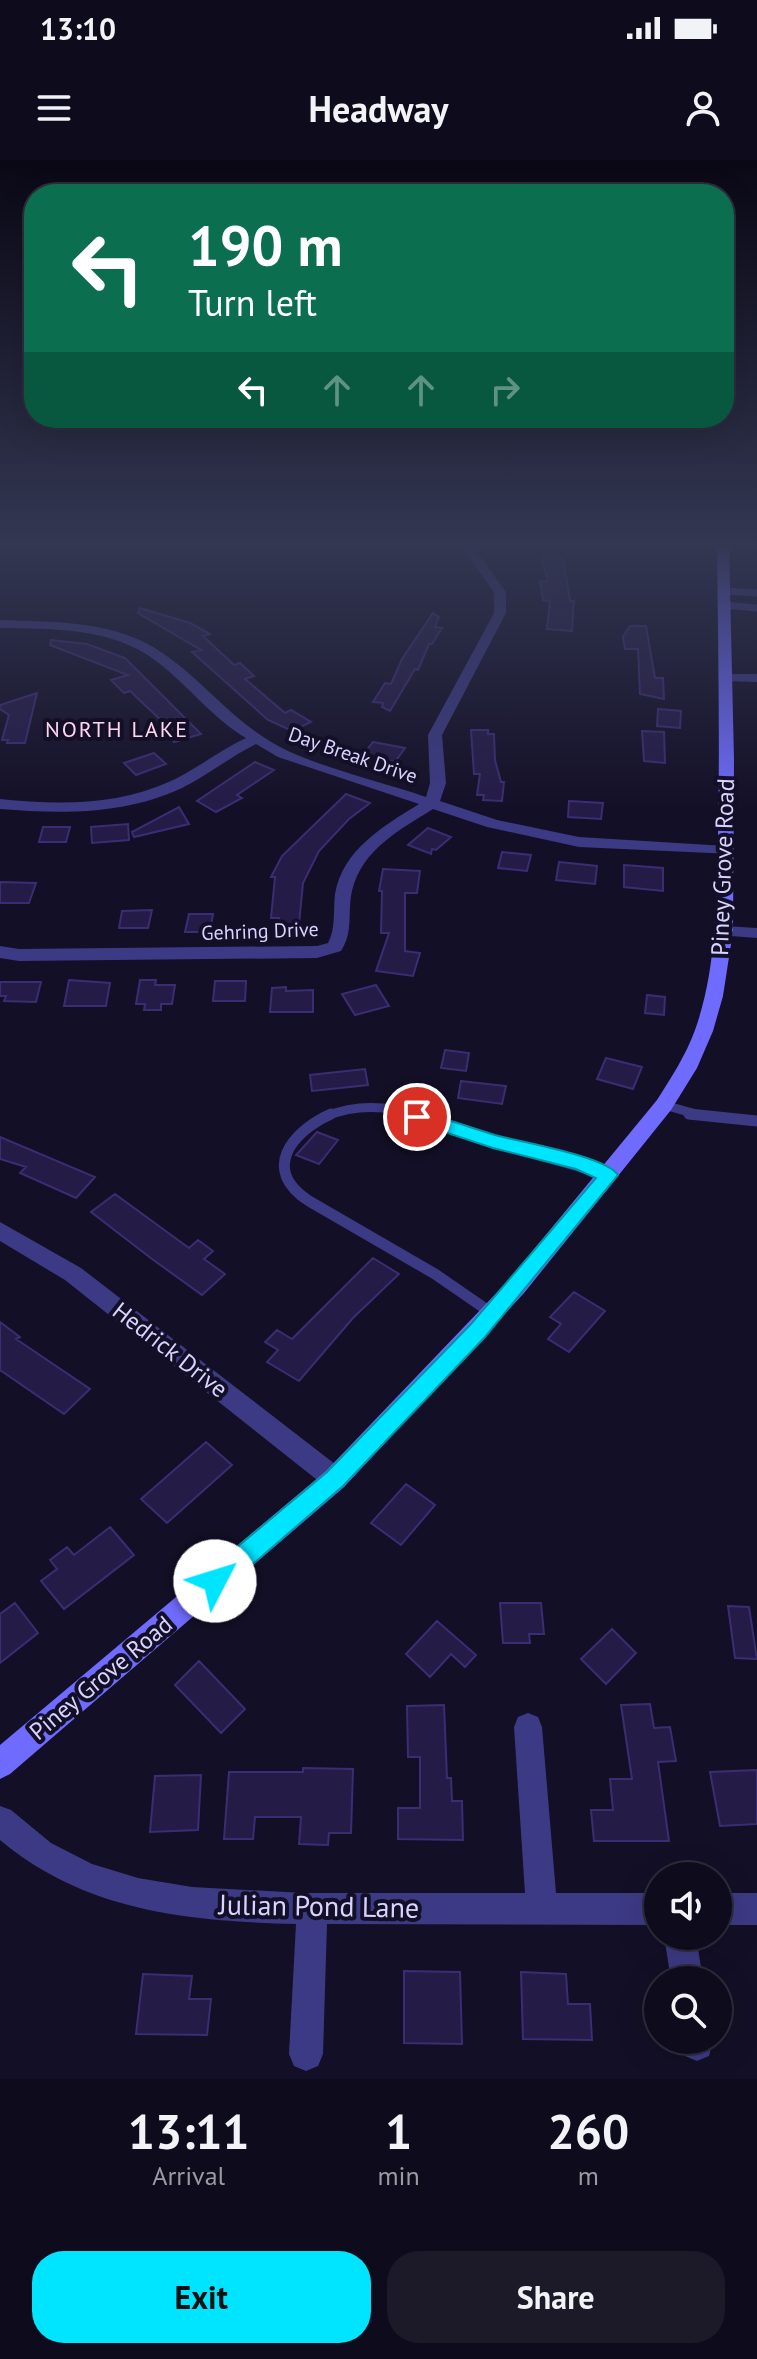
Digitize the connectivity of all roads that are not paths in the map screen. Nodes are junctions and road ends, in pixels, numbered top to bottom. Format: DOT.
graph roads {
  1 [pos="101,634"];
  2 [pos="489,634"];
  3 [pos="724,634"];
  4 [pos="725,677"];
  5 [pos="757,678"];
  6 [pos="255,739"];
  7 [pos="432,803"];
  8 [pos="0,804"];
  9 [pos="726,851"];
  10 [pos="724,931"];
  11 [pos="757,933"];
  12 [pos="0,952"];
  13 [pos="664,1105"];
  14 [pos="757,1121"];
  15 [pos="609,1175"];
  16 [pos="0,1230"];
  17 [pos="493,1314"];
  18 [pos="335,1479"];
  19 [pos="528,1727"];
  20 [pos="0,1764"];
  21 [pos="0,1821"];
  22 [pos="312,1908"];
  23 [pos="542,1909"];
  24 [pos="644,1909"];
  25 [pos="732,1909"];
  26 [pos="757,1909"];
  27 [pos="306,2054"];
  1 -- 6 [label="street, Day Break Drive"];
  2 -- 7 [label="street"];
  3 -- 4 [label="main road, Piney Grove Road"];
  4 -- 5 [label="street"];
  4 -- 9 [label="main road, Piney Grove Road"];
  6 -- 7 [label="street, Day Break Drive"];
  6 -- 8 [label="street"];
  7 -- 9 [label="street, Day Break Drive"];
  7 -- 12 [label="street, Gehring Drive"];
  9 -- 10 [label="main road, Piney Grove Road"];
  10 -- 11 [label="street"];
  10 -- 13 [label="main road, Piney Grove Road"];
  13 -- 14 [label="lane"];
  13 -- 15 [label="main road, Piney Grove Road"];
  15 -- 17 [label="main road, Piney Grove Road"];
  15 -- 17 [label="lane"];
  16 -- 18 [label="street, Hedrick Drive"];
  17 -- 18 [label="main road, Piney Grove Road"];
  18 -- 20 [label="main road, Piney Grove Road"];
  19 -- 23 [label="street"];
  21 -- 22 [label="street, Julian Pond Lane"];
  22 -- 23 [label="street, Julian Pond Lane"];
  22 -- 27 [label="street"];
  23 -- 24 [label="street, Julian Pond Lane"];
  25 -- 26 [label="street"];
}
